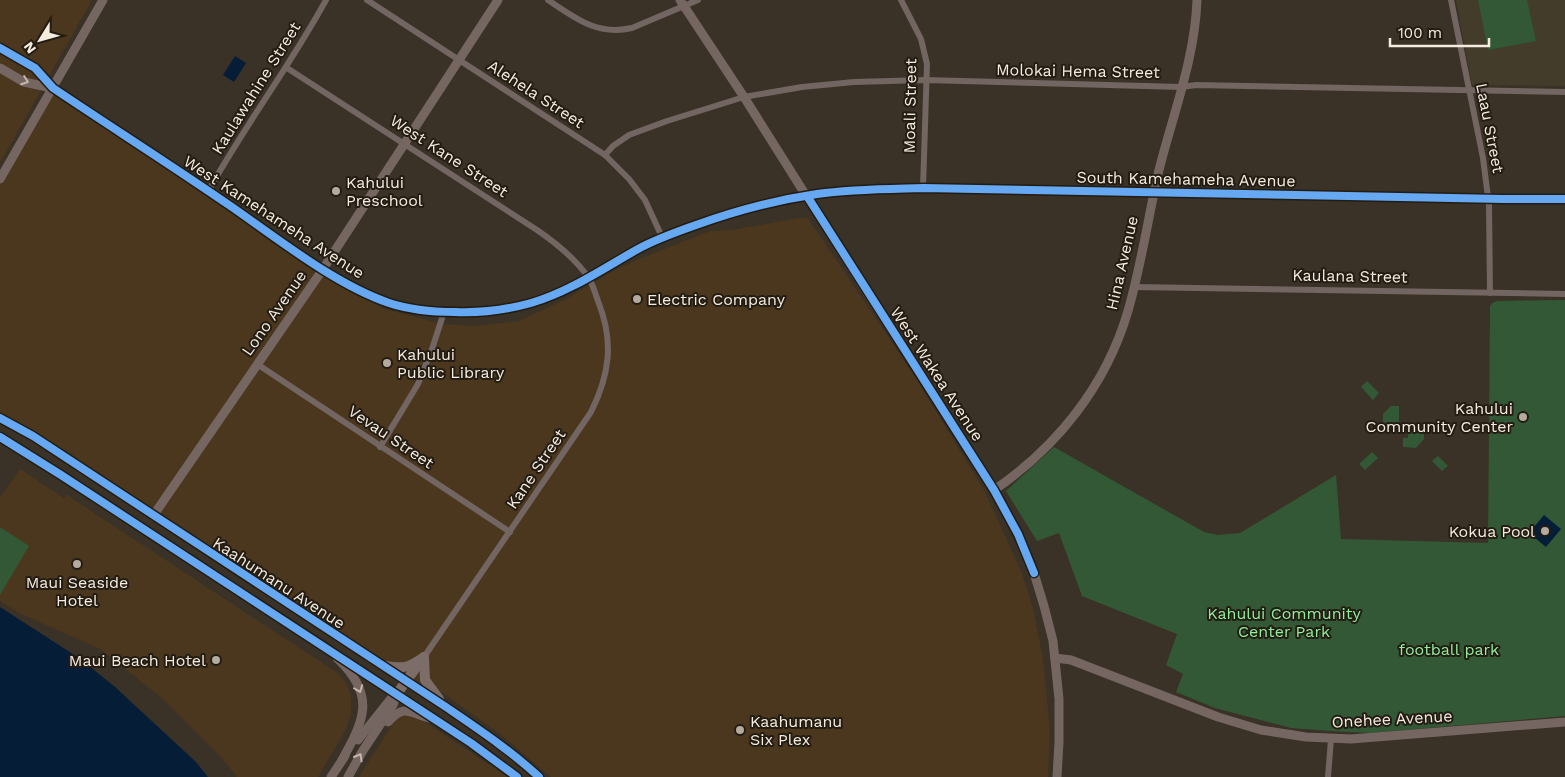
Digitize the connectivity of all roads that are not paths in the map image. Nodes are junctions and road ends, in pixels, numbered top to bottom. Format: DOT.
graph roads {
  1 [pos="104,0"];
  2 [pos="326,0"];
  3 [pos="367,0"];
  4 [pos="498,0"];
  5 [pos="548,0"];
  6 [pos="698,0"];
  7 [pos="901,0"];
  8 [pos="1197,0"];
  9 [pos="1451,0"];
  10 [pos="682,3"];
  11 [pos="0,48"];
  12 [pos="458,61"];
  13 [pos="0,68"];
  14 [pos="287,68"];
  15 [pos="925,80"];
  16 [pos="1181,87"];
  17 [pos="53,88"];
  18 [pos="1469,90"];
  19 [pos="1565,92"];
  20 [pos="744,97"];
  21 [pos="404,143"];
  22 [pos="605,155"];
  23 [pos="0,179"];
  24 [pos="923,188"];
  25 [pos="209,190"];
  26 [pos="1154,192"];
  27 [pos="807,196"];
  28 [pos="1488,199"];
  29 [pos="1565,199"];
  30 [pos="662,238"];
  31 [pos="323,269"];
  32 [pos="588,277"];
  33 [pos="1134,287"];
  34 [pos="1490,293"];
  35 [pos="1565,294"];
  36 [pos="444,312"];
  37 [pos="258,364"];
  38 [pos="0,418"];
  39 [pos="33,436"];
  40 [pos="0,437"];
  41 [pos="380,447"];
  42 [pos="23,451"];
  43 [pos="994,490"];
  44 [pos="153,516"];
  45 [pos="144,529"];
  46 [pos="510,532"];
  47 [pos="276,597"];
  48 [pos="267,610"];
  49 [pos="330,651"];
  50 [pos="424,657"];
  51 [pos="1055,658"];
  52 [pos="380,665"];
  53 [pos="406,681"];
  54 [pos="396,695"];
  55 [pos="446,708"];
  56 [pos="434,719"];
  57 [pos="1565,722"];
  58 [pos="372,738"];
  59 [pos="1331,739"];
  60 [pos="342,760"];
  61 [pos="331,777"];
  62 [pos="348,777"];
  63 [pos="517,777"];
  64 [pos="539,777"];
  65 [pos="1057,777"];
  66 [pos="1328,777"];
  1 -- 17 [label="street"];
  2 -- 14 [label="street, Kaulawahine Street"];
  3 -- 12 [label="street, Alehela Street"];
  4 -- 12 [label="street, Lono Avenue"];
  5 -- 10 [label="street"];
  6 -- 10 [label="street"];
  7 -- 15 [label="street, Moali Street"];
  8 -- 16 [label="street, Hina Avenue"];
  9 -- 18 [label="street, Laau Street"];
  10 -- 20 [label="street, West Wakea Avenue"];
  11 -- 17 [label="street"];
  12 -- 21 [label="street, Lono Avenue"];
  12 -- 22 [label="street, Alehela Street"];
  13 -- 17 [label="street, one-way"];
  14 -- 21 [label="street, West Kane Street"];
  14 -- 25 [label="street, Kaulawahine Street"];
  15 -- 16 [label="street, Molokai Hema Street"];
  15 -- 20 [label="street, Molokai Hema Street"];
  15 -- 24 [label="street, Moali Street"];
  16 -- 18 [label="street, Molokai Hema Street"];
  16 -- 26 [label="street, Hina Avenue"];
  17 -- 23 [label="street"];
  17 -- 25 [label="street, West Kamehameha Avenue"];
  18 -- 19 [label="street, Molokai Hema Street"];
  18 -- 28 [label="street, Laau Street"];
  20 -- 22 [label="street, Molokai Hema Street"];
  20 -- 27 [label="street, West Wakea Avenue"];
  21 -- 31 [label="street, Lono Avenue"];
  21 -- 32 [label="street, West Kane Street"];
  22 -- 30 [label="street, Alehela Street"];
  24 -- 26 [label="street, South Kamehameha Avenue"];
  24 -- 27 [label="street, South Kamehameha Avenue"];
  25 -- 31 [label="street, West Kamehameha Avenue"];
  26 -- 28 [label="street, South Kamehameha Avenue"];
  26 -- 33 [label="street, Hina Avenue"];
  27 -- 30 [label="street, West Kamehameha Avenue"];
  27 -- 43 [label="street, West Wakea Avenue"];
  28 -- 29 [label="street, South Kamehameha Avenue"];
  28 -- 34 [label="street, Laau Street"];
  30 -- 32 [label="street, West Kamehameha Avenue"];
  31 -- 36 [label="street, West Kamehameha Avenue"];
  31 -- 37 [label="street, Lono Avenue"];
  32 -- 36 [label="street, West Kamehameha Avenue"];
  32 -- 46 [label="street, Kane Street"];
  33 -- 34 [label="street, Kaulana Street"];
  33 -- 43 [label="street, Hina Avenue"];
  34 -- 35 [label="street, Kaulana Street"];
  36 -- 41 [label="street"];
  37 -- 41 [label="street, Vevau Street"];
  37 -- 44 [label="street, Lono Avenue"];
  38 -- 39 [label="main road, Kaahumanu Avenue"];
  39 -- 42 [label="main road"];
  39 -- 44 [label="main road, Kaahumanu Avenue"];
  40 -- 42 [label="main road, Kaahumanu Avenue"];
  41 -- 46 [label="street, Vevau Street"];
  42 -- 45 [label="main road, Kaahumanu Avenue"];
  43 -- 51 [label="street, West Wakea Avenue"];
  44 -- 45 [label="main road"];
  44 -- 47 [label="main road, Kaahumanu Avenue"];
  45 -- 48 [label="main road, Kaahumanu Avenue"];
  46 -- 50 [label="street, Kane Street"];
  47 -- 48 [label="main road"];
  47 -- 52 [label="main road, Kaahumanu Avenue"];
  48 -- 49 [label="main road, Kaahumanu Avenue"];
  49 -- 54 [label="main road, Kaahumanu Avenue"];
  49 -- 60 [label="street, one-way"];
  50 -- 52 [label="main road"];
  50 -- 53 [label="main road"];
  50 -- 55 [label="main road"];
  51 -- 59 [label="street, Onehee Avenue"];
  51 -- 65 [label="street, West Wakea Avenue"];
  52 -- 53 [label="main road, Kaahumanu Avenue"];
  53 -- 54 [label="main road"];
  53 -- 55 [label="main road, Kaahumanu Avenue"];
  54 -- 56 [label="main road, Kaahumanu Avenue"];
  54 -- 58 [label="street"];
  54 -- 60 [label="street"];
  55 -- 64 [label="main road, Kaahumanu Avenue"];
  56 -- 58 [label="street"];
  56 -- 63 [label="main road, Kaahumanu Avenue"];
  57 -- 59 [label="street, Onehee Avenue"];
  62 -- 58 [label="street, one-way"];
  59 -- 66 [label="street"];
  60 -- 61 [label="street"];
}
